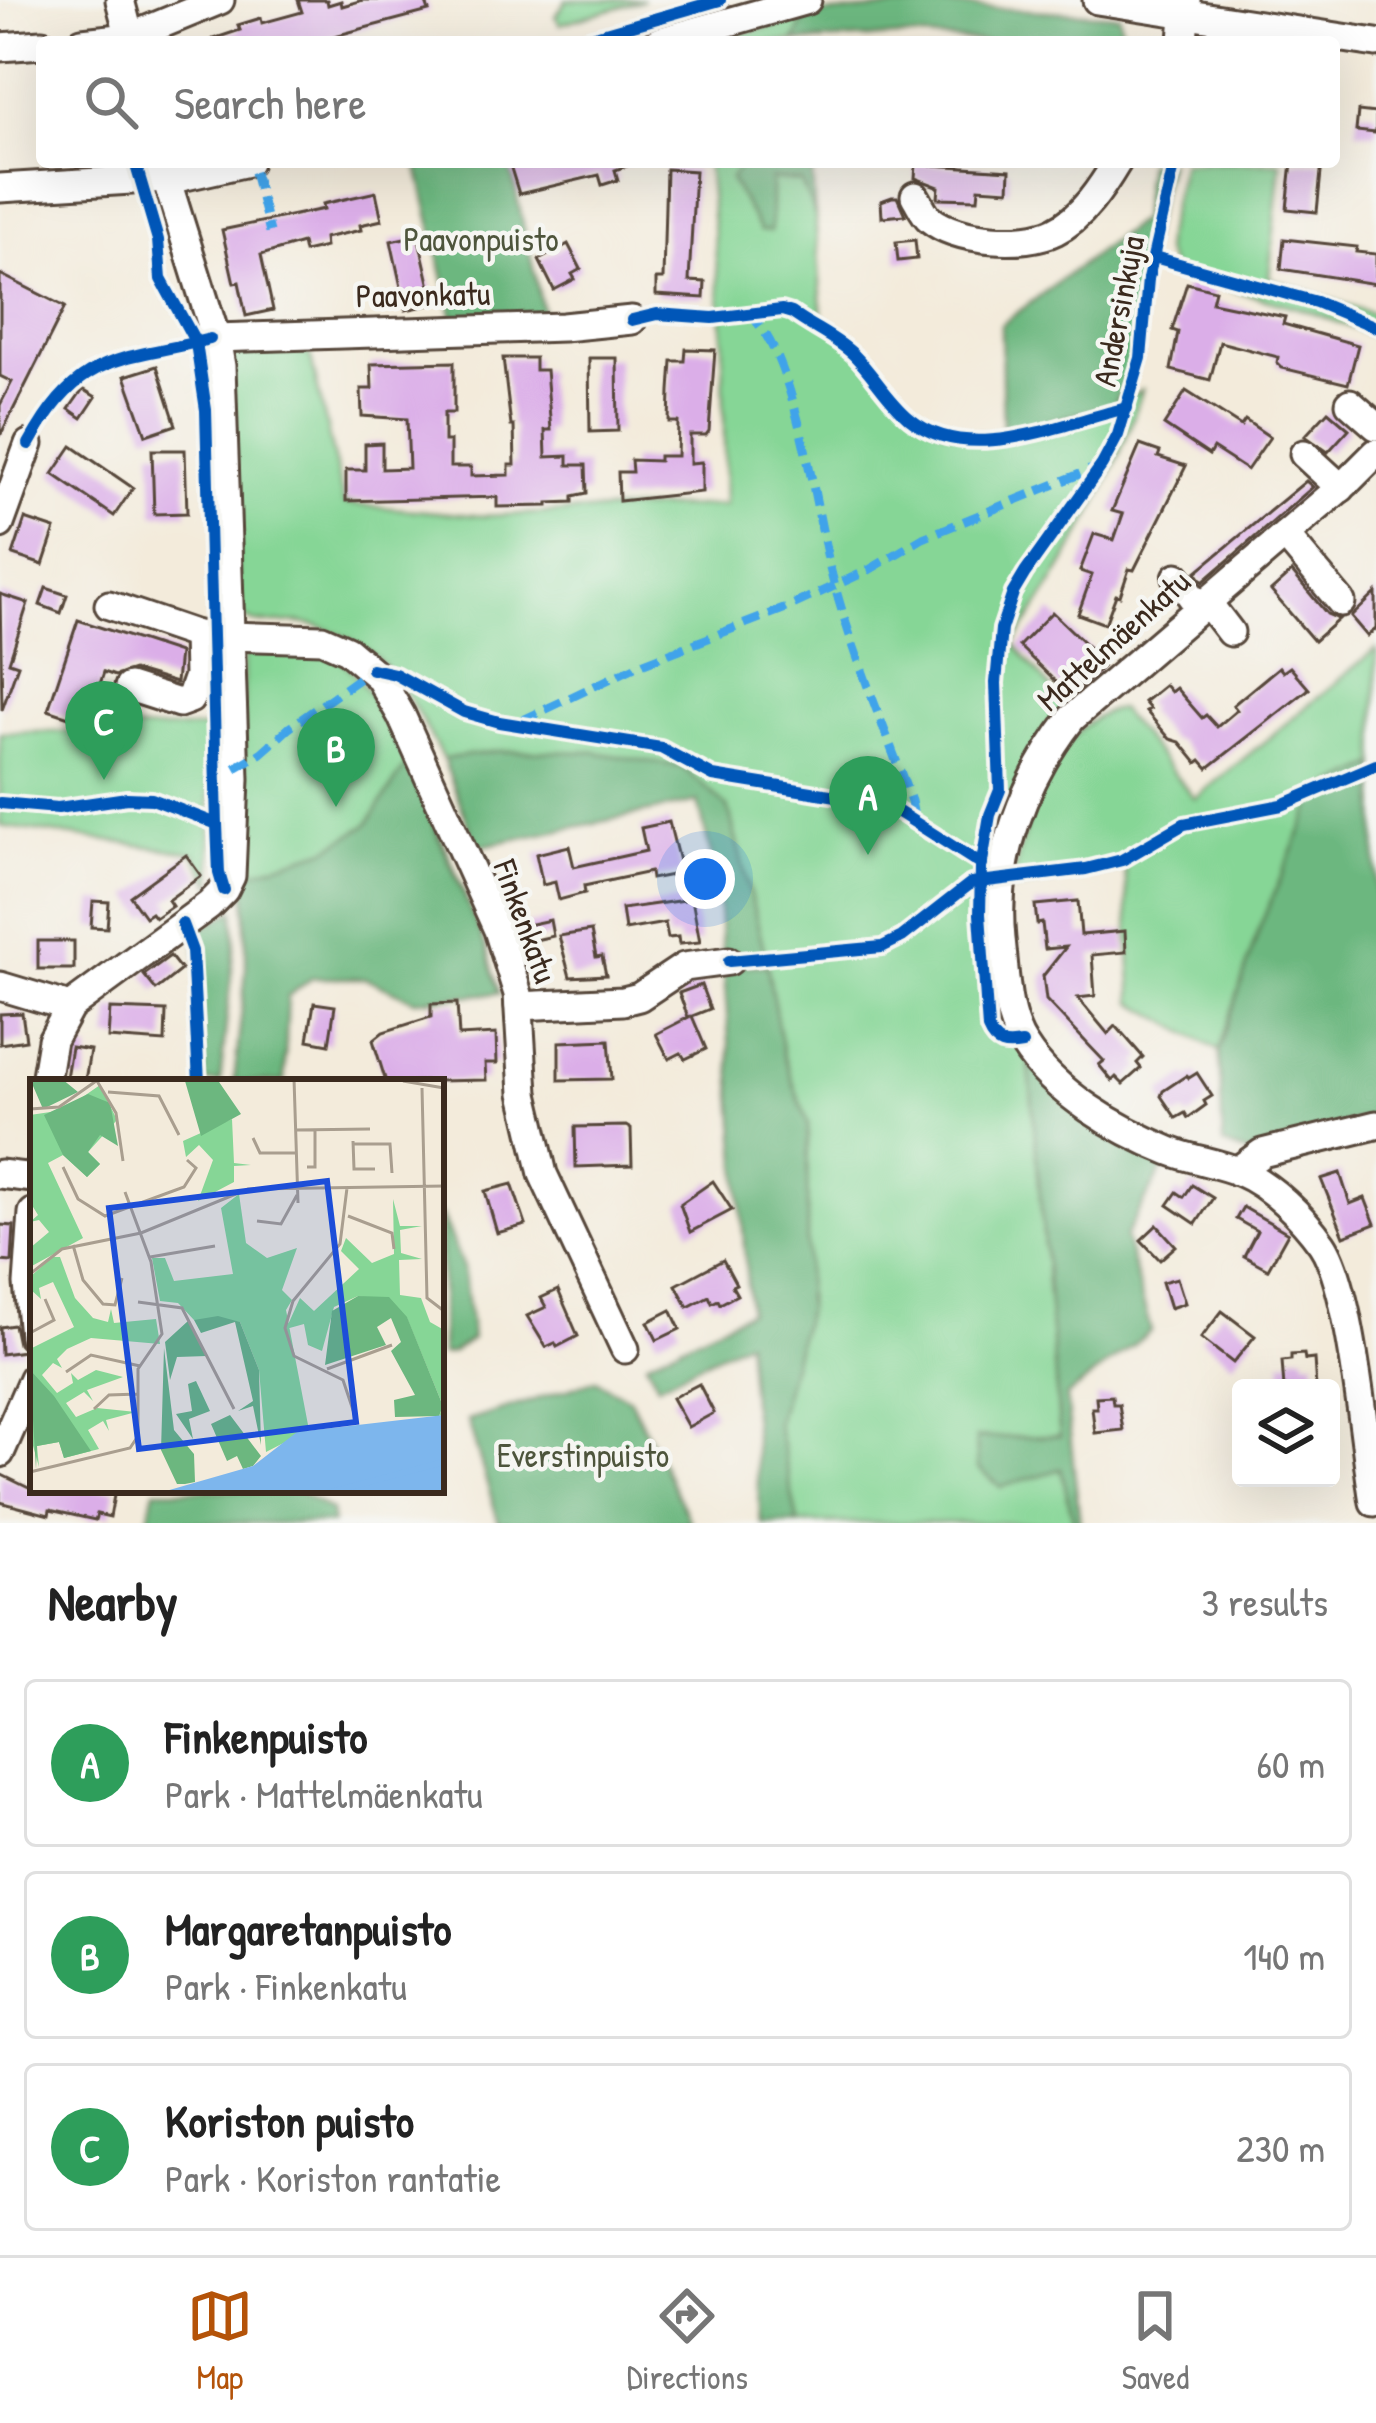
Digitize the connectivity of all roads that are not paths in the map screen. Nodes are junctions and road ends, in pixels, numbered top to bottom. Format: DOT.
graph roads {
  1 [pos="120,0"];
  2 [pos="220,0"];
  3 [pos="808,0"];
  4 [pos="1097,0"];
  5 [pos="1184,18"];
  6 [pos="129,36"];
  7 [pos="139,36"];
  8 [pos="679,36"];
  9 [pos="1322,36"];
  10 [pos="1340,38"];
  11 [pos="1376,43"];
  12 [pos="36,44"];
  13 [pos="0,47"];
  14 [pos="1112,168"];
  15 [pos="163,170"];
  16 [pos="0,188"];
  17 [pos="914,196"];
  18 [pos="632,320"];
  19 [pos="216,338"];
  20 [pos="1350,403"];
  21 [pos="1376,426"];
  22 [pos="29,444"];
  23 [pos="1376,453"];
  24 [pos="1304,454"];
  25 [pos="1341,488"];
  26 [pos="0,524"];
  27 [pos="1285,536"];
  28 [pos="1177,577"];
  29 [pos="1341,602"];
  30 [pos="109,605"];
  31 [pos="1203,605"];
  32 [pos="1230,632"];
  33 [pos="197,635"];
  34 [pos="230,636"];
  35 [pos="129,688"];
  36 [pos="729,961"];
  37 [pos="0,986"];
  38 [pos="519,1006"];
  39 [pos="70,1007"];
  40 [pos="46,1079"];
  41 [pos="1376,1125"];
  42 [pos="1237,1171"];
  43 [pos="0,1174"];
  44 [pos="30,1178"];
  45 [pos="30,1256"];
  46 [pos="30,1304"];
  47 [pos="626,1349"];
  48 [pos="30,1385"];
  49 [pos="0,1453"];
  50 [pos="1374,1502"];
  1 -- 6 [label="street"];
  2 -- 7 [label="street"];
  3 -- 8 [label="street"];
  4 -- 5 [label="street"];
  5 -- 9 [label="street"];
  10 -- 11 [label="street"];
  12 -- 13 [label="street"];
  14 -- 17 [label="street"];
  15 -- 16 [label="street"];
  15 -- 19 [label="street"];
  18 -- 19 [label="street, Paavonkatu"];
  19 -- 34 [label="street"];
  20 -- 21 [label="street"];
  22 -- 26 [label="street"];
  23 -- 25 [label="street, Mattelmäenkatu"];
  24 -- 25 [label="street"];
  25 -- 27 [label="street, Mattelmäenkatu"];
  27 -- 29 [label="street"];
  27 -- 31 [label="street, Mattelmäenkatu"];
  28 -- 31 [label="street"];
  30 -- 33 [label="street, Finkenkatu"];
  31 -- 32 [label="street"];
  31 -- 42 [label="street, Mattelmäenkatu"];
  33 -- 34 [label="street, Finkenkatu"];
  33 -- 35 [label="street"];
  34 -- 38 [label="street, Finkenkatu"];
  34 -- 39 [label="street"];
  36 -- 38 [label="street"];
  37 -- 39 [label="street"];
  38 -- 47 [label="street, Finkenkatu"];
  39 -- 40 [label="street"];
  41 -- 42 [label="street"];
  42 -- 50 [label="street, Mattelmäenkatu"];
  43 -- 44 [label="street"];
  45 -- 46 [label="street"];
  48 -- 49 [label="street"];
}
